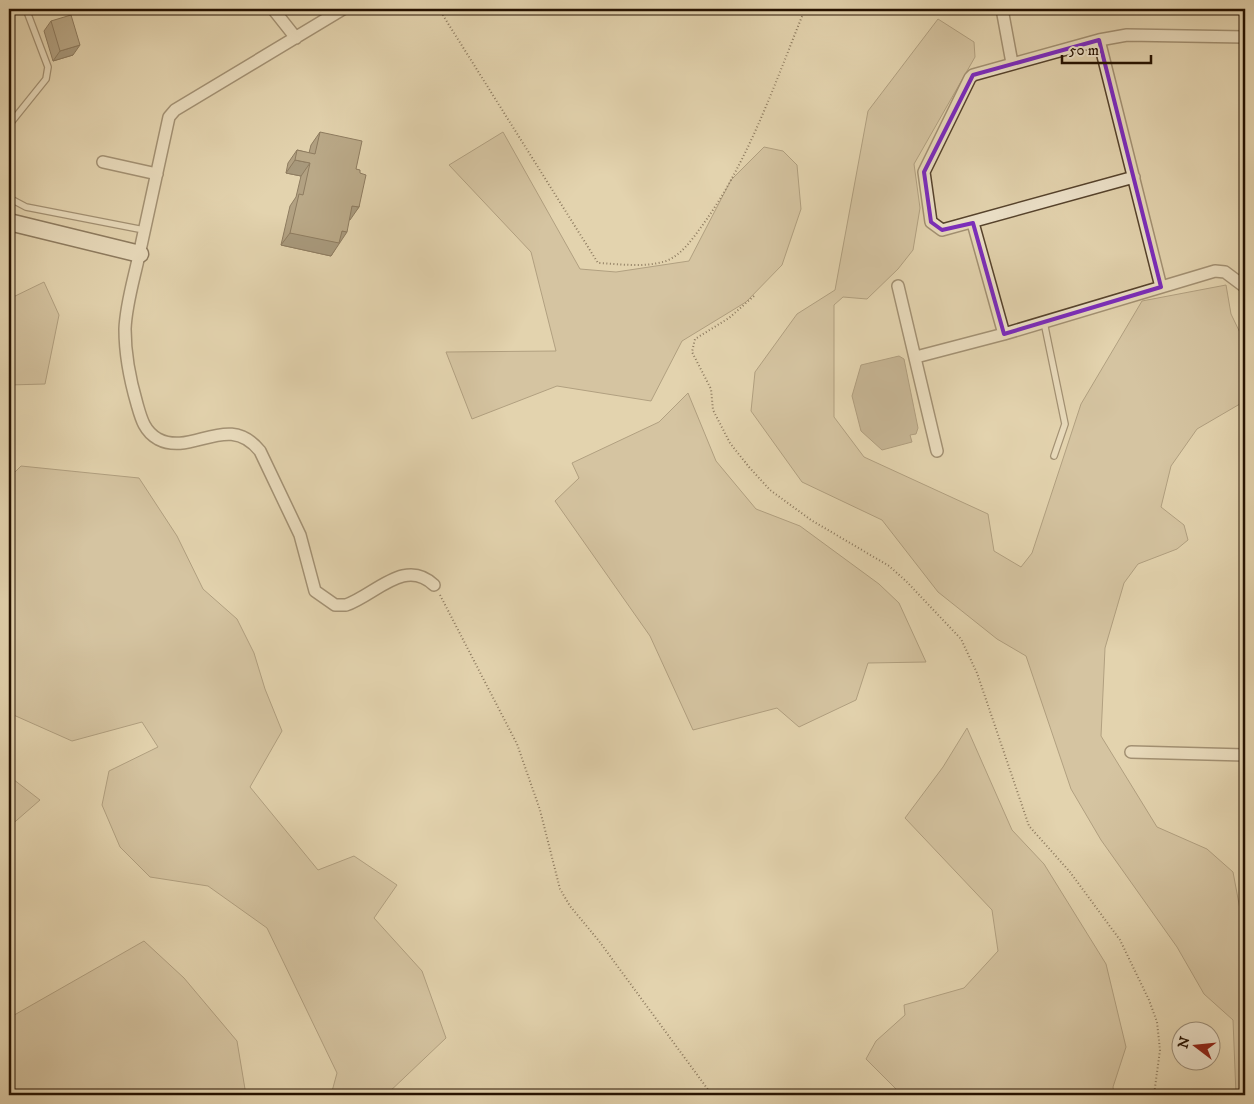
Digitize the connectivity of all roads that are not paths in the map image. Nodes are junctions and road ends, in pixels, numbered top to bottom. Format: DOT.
graph roads {
  1 [pos="26,9"];
  2 [pos="273,9"];
  3 [pos="343,9"];
  4 [pos="1002,9"];
  5 [pos="1245,37"];
  6 [pos="296,38"];
  7 [pos="1099,40"];
  8 [pos="1012,63"];
  9 [pos="9,125"];
  10 [pos="103,162"];
  11 [pos="157,174"];
  12 [pos="1134,177"];
  13 [pos="9,198"];
  14 [pos="9,222"];
  15 [pos="973,223"];
  16 [pos="144,230"];
  17 [pos="140,254"];
  18 [pos="898,286"];
  19 [pos="1161,287"];
  20 [pos="1245,288"];
  21 [pos="1044,322"];
  22 [pos="1004,334"];
  23 [pos="916,357"];
  24 [pos="937,451"];
  25 [pos="1054,456"];
  26 [pos="434,585"];
  27 [pos="1131,752"];
  28 [pos="1245,755"];
  1 -- 9 [label="lane"];
  2 -- 6 [label="street"];
  3 -- 6 [label="street"];
  4 -- 8 [label="street"];
  5 -- 7 [label="street"];
  6 -- 11 [label="street"];
  7 -- 8 [label="street"];
  7 -- 12 [label="street"];
  8 -- 15 [label="street"];
  10 -- 11 [label="street"];
  11 -- 16 [label="street"];
  12 -- 15 [label="street"];
  12 -- 19 [label="street"];
  13 -- 16 [label="lane"];
  14 -- 17 [label="street"];
  15 -- 22 [label="street"];
  16 -- 17 [label="street"];
  17 -- 26 [label="street"];
  18 -- 23 [label="street"];
  19 -- 20 [label="street"];
  19 -- 21 [label="street"];
  21 -- 22 [label="street"];
  21 -- 25 [label="lane"];
  22 -- 23 [label="street"];
  23 -- 24 [label="street"];
  27 -- 28 [label="street"];
}
